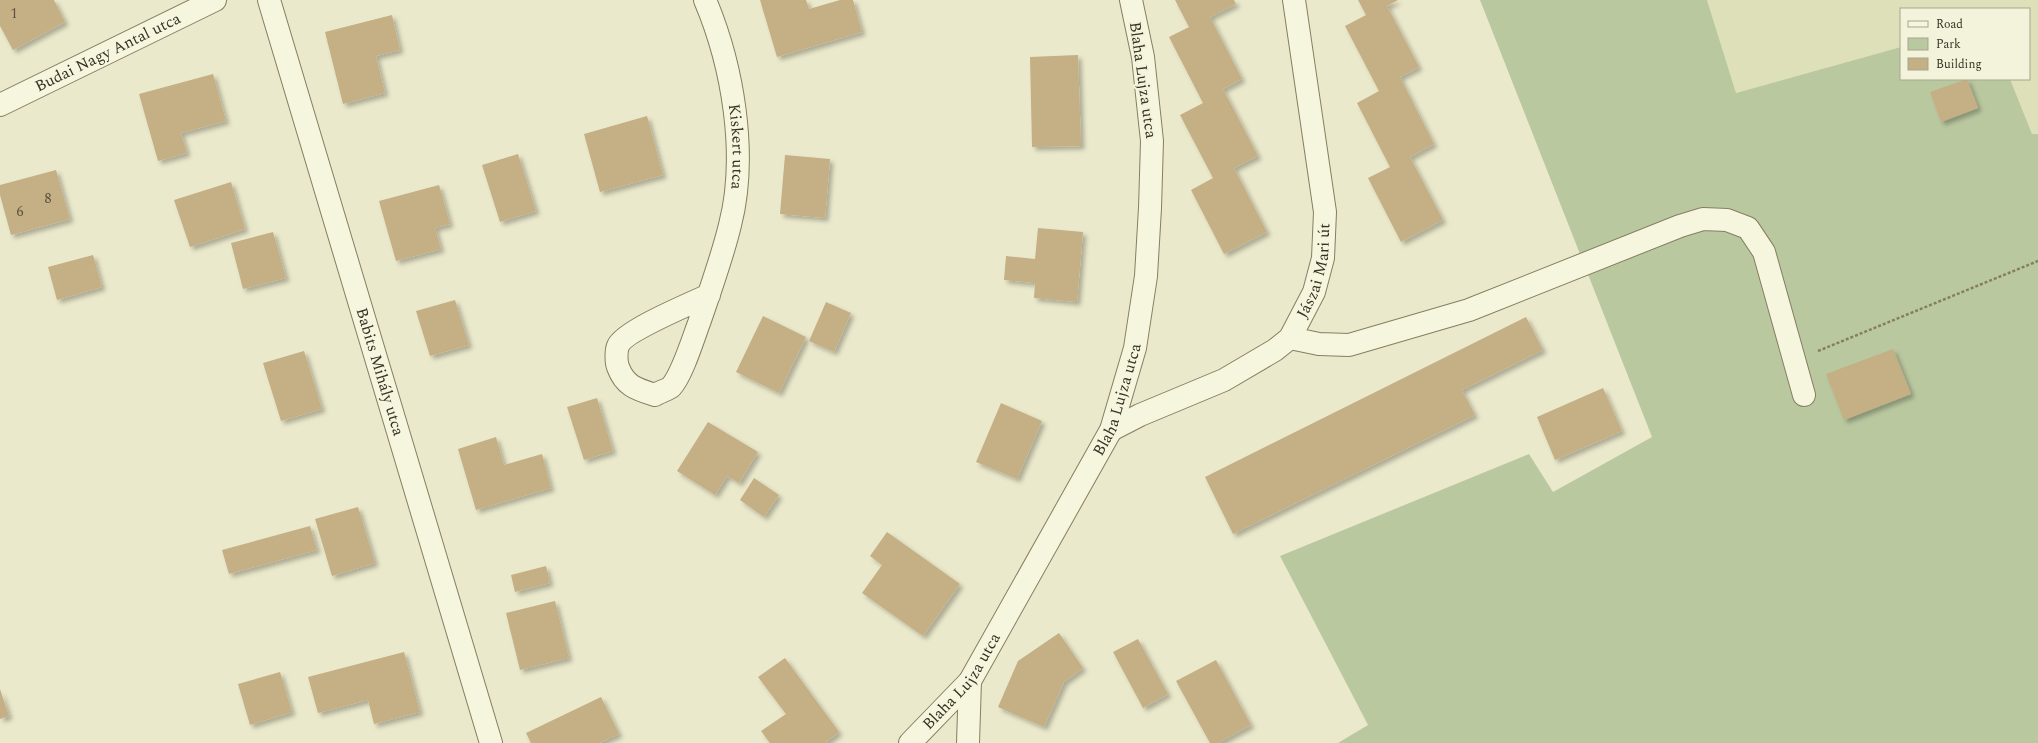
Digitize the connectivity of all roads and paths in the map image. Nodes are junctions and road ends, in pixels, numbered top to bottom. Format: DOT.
graph roads {
  1 [pos="215,0"];
  2 [pos="269,0"];
  3 [pos="705,0"];
  4 [pos="1131,0"];
  5 [pos="1294,0"];
  6 [pos="0,105"];
  7 [pos="2038,261"];
  8 [pos="709,295"];
  9 [pos="1290,338"];
  10 [pos="1795,360"];
  11 [pos="1804,395"];
  12 [pos="1111,430"];
  13 [pos="970,681"];
  14 [pos="491,743"];
  15 [pos="910,743"];
  16 [pos="968,743"];
  1 -- 6 [label="street, Budai Nagy Antal utca"];
  2 -- 14 [label="street, Babits Mihály utca"];
  3 -- 8 [label="street, Kiskert utca"];
  4 -- 12 [label="street, Blaha Lujza utca"];
  5 -- 9 [label="street, Jászai Mari út"];
  7 -- 10 [label="path"];
  8 -- 8 [label="street, Kiskert utca"];
  9 -- 10 [label="street"];
  9 -- 12 [label="street, Jászai Mari út"];
  10 -- 11 [label="street"];
  12 -- 13 [label="street, Blaha Lujza utca"];
  13 -- 15 [label="street, Blaha Lujza utca"];
  13 -- 16 [label="street"];
}
